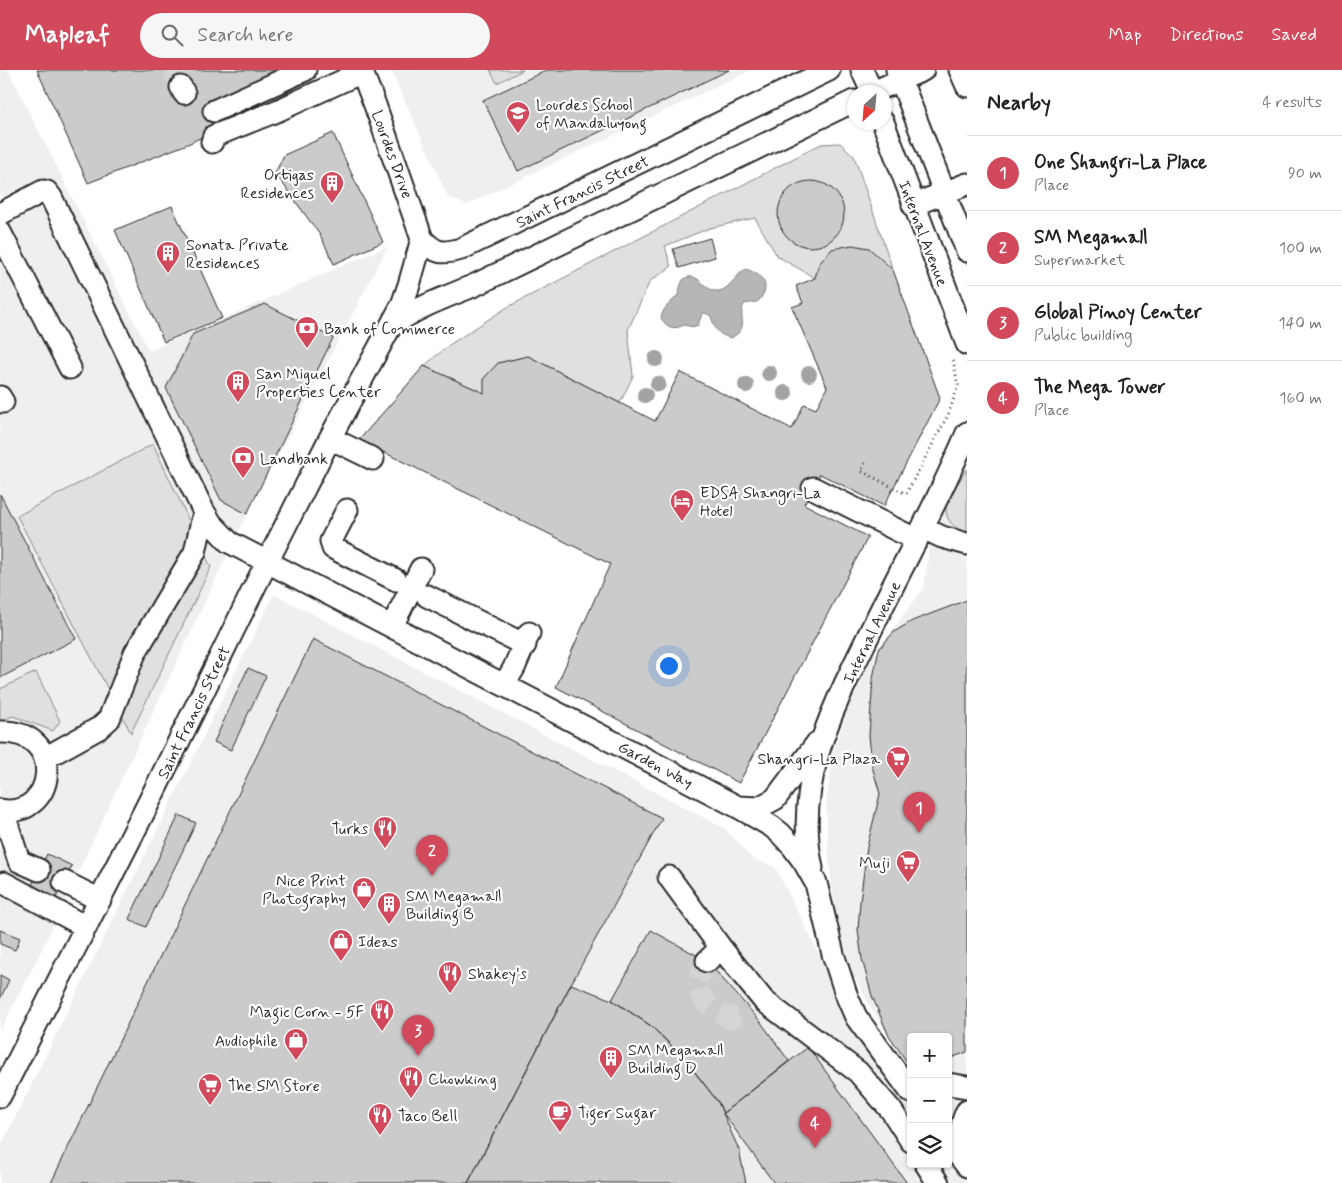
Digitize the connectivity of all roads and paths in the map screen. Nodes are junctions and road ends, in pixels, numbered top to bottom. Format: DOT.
graph roads {
  1 [pos="305,70"];
  2 [pos="829,70"];
  3 [pos="862,70"];
  4 [pos="923,70"];
  5 [pos="960,70"];
  6 [pos="362,71"];
  7 [pos="899,75"];
  8 [pos="869,85"];
  9 [pos="883,85"];
  10 [pos="967,86"];
  11 [pos="847,104"];
  12 [pos="214,111"];
  13 [pos="886,130"];
  14 [pos="212,142"];
  15 [pos="967,184"];
  16 [pos="954,200"];
  17 [pos="915,210"];
  18 [pos="0,214"];
  19 [pos="0,232"];
  20 [pos="422,239"];
  21 [pos="967,251"];
  22 [pos="388,329"];
  23 [pos="960,349"];
  24 [pos="70,368"];
  25 [pos="967,434"];
  26 [pos="330,438"];
  27 [pos="374,459"];
  28 [pos="865,463"];
  29 [pos="813,488"];
  30 [pos="348,510"];
  31 [pos="204,512"];
  32 [pos="920,534"];
  33 [pos="967,544"];
  34 [pos="268,562"];
  35 [pos="420,569"];
  36 [pos="396,580"];
  37 [pos="427,596"];
  38 [pos="392,626"];
  39 [pos="504,685"];
  40 [pos="0,732"];
  41 [pos="822,737"];
  42 [pos="45,758"];
  43 [pos="738,807"];
  44 [pos="2,810"];
  45 [pos="39,870"];
  46 [pos="669,878"];
  47 [pos="4,882"];
  48 [pos="64,882"];
  49 [pos="816,883"];
  50 [pos="100,900"];
  51 [pos="86,927"];
  52 [pos="904,1075"];
  53 [pos="952,1085"];
  54 [pos="967,1087"];
  55 [pos="0,1096"];
  56 [pos="967,1111"];
  57 [pos="907,1135"];
  58 [pos="967,1145"];
  59 [pos="952,1147"];
  60 [pos="967,1166"];
  61 [pos="929,1168"];
  62 [pos="938,1183"];
  1 -- 12 [label="street"];
  2 -- 20 [label="street, Saint Francis Street"];
  3 -- 8 [label="street"];
  4 -- 7 [label="street"];
  5 -- 10 [label="street"];
  6 -- 14 [label="street"];
  6 -- 20 [label="street, Lourdes Drive"];
  7 -- 9 [label="street"];
  7 -- 16 [label="street, Internal Avenue"];
  11 -- 22 [label="street, Saint Francis Street"];
  13 -- 17 [label="street, Internal Avenue"];
  15 -- 16 [label="street"];
  16 -- 17 [label="street"];
  16 -- 21 [label="street, Internal Avenue"];
  17 -- 23 [label="street, Internal Avenue"];
  18 -- 31 [label="street, Garden Way"];
  19 -- 24 [label="street"];
  20 -- 22 [label="street, Saint Francis Street"];
  22 -- 26 [label="street, Saint Francis Street"];
  23 -- 28 [label="path"];
  25 -- 32 [label="street, Internal Avenue"];
  26 -- 27 [label="street"];
  26 -- 34 [label="street, Saint Francis Street"];
  29 -- 32 [label="street"];
  30 -- 36 [label="street"];
  31 -- 34 [label="street, Garden Way"];
  31 -- 42 [label="street"];
  32 -- 33 [label="street"];
  32 -- 41 [label="street, Internal Avenue"];
  34 -- 38 [label="street, Garden Way"];
  34 -- 50 [label="street, Saint Francis Street"];
  35 -- 38 [label="street"];
  37 -- 39 [label="street"];
  38 -- 39 [label="street, Garden Way"];
  39 -- 43 [label="street, Garden Way"];
  40 -- 42 [label="street"];
  41 -- 43 [label="street, Internal Avenue"];
  41 -- 49 [label="street, Internal Avenue"];
  42 -- 44 [label="street"];
  43 -- 49 [label="street, Garden Way"];
  44 -- 45 [label="street"];
  46 -- 57 [label="street"];
  47 -- 51 [label="street"];
  48 -- 50 [label="street"];
  49 -- 52 [label="street, Garden Way"];
  50 -- 51 [label="street, Saint Francis Street"];
  51 -- 55 [label="street, Saint Francis Street"];
  53 -- 54 [label="street"];
  56 -- 58 [label="street"];
  59 -- 60 [label="street"];
  61 -- 62 [label="street"];
}
